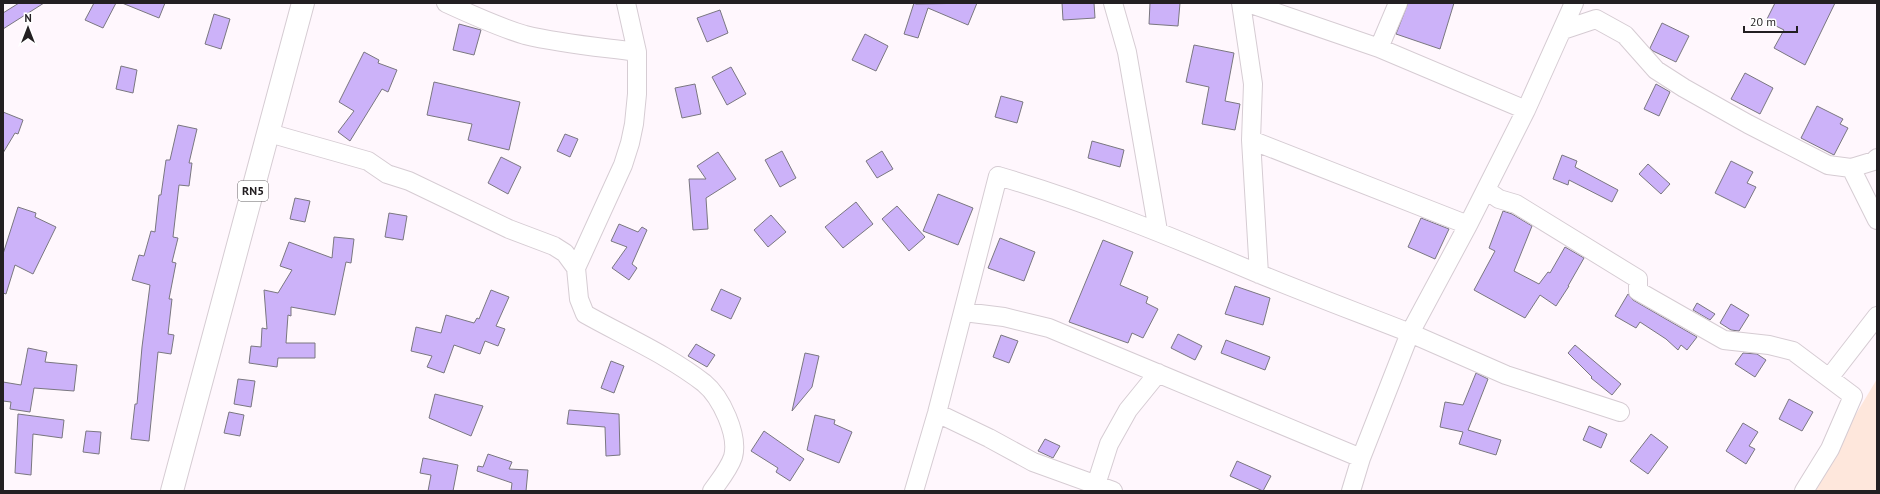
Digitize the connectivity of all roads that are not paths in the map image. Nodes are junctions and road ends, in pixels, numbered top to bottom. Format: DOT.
graph roads {
  1 [pos="303,3"];
  2 [pos="446,3"];
  3 [pos="626,3"];
  4 [pos="1113,3"];
  5 [pos="1241,3"];
  6 [pos="1248,3"];
  7 [pos="1398,3"];
  8 [pos="1574,3"];
  9 [pos="1563,30"];
  10 [pos="1379,48"];
  11 [pos="637,52"];
  12 [pos="1526,110"];
  13 [pos="269,133"];
  14 [pos="1251,140"];
  15 [pos="1877,158"];
  16 [pos="1851,168"];
  17 [pos="1486,190"];
  18 [pos="1877,220"];
  19 [pos="1468,225"];
  20 [pos="1158,231"];
  21 [pos="576,268"];
  22 [pos="1259,274"];
  23 [pos="964,312"];
  24 [pos="1877,316"];
  25 [pos="1410,333"];
  26 [pos="1158,373"];
  27 [pos="1829,378"];
  28 [pos="1620,412"];
  29 [pos="937,413"];
  30 [pos="1361,458"];
  31 [pos="1095,488"];
  32 [pos="172,491"];
  33 [pos="712,491"];
  34 [pos="914,491"];
  35 [pos="1113,491"];
  36 [pos="1351,491"];
  37 [pos="1804,491"];
  1 -- 13 [label="highway, RN5"];
  2 -- 11 [label="street"];
  3 -- 11 [label="street"];
  4 -- 20 [label="street"];
  5 -- 14 [label="street"];
  6 -- 10 [label="street"];
  7 -- 10 [label="street"];
  8 -- 9 [label="street"];
  9 -- 12 [label="street"];
  9 -- 16 [label="street"];
  10 -- 12 [label="street"];
  11 -- 21 [label="street"];
  12 -- 17 [label="street"];
  13 -- 21 [label="street"];
  13 -- 32 [label="highway, RN5"];
  14 -- 19 [label="street"];
  14 -- 22 [label="street"];
  15 -- 16 [label="street"];
  16 -- 18 [label="street"];
  17 -- 19 [label="street"];
  17 -- 27 [label="street"];
  19 -- 25 [label="street"];
  20 -- 22 [label="street"];
  20 -- 23 [label="street"];
  21 -- 33 [label="street"];
  22 -- 25 [label="street"];
  23 -- 26 [label="street"];
  23 -- 29 [label="street"];
  24 -- 27 [label="street"];
  25 -- 28 [label="street"];
  25 -- 30 [label="street"];
  26 -- 30 [label="street"];
  26 -- 31 [label="street"];
  27 -- 37 [label="street"];
  29 -- 31 [label="street"];
  29 -- 34 [label="street"];
  30 -- 36 [label="street"];
  31 -- 35 [label="street"];
}
